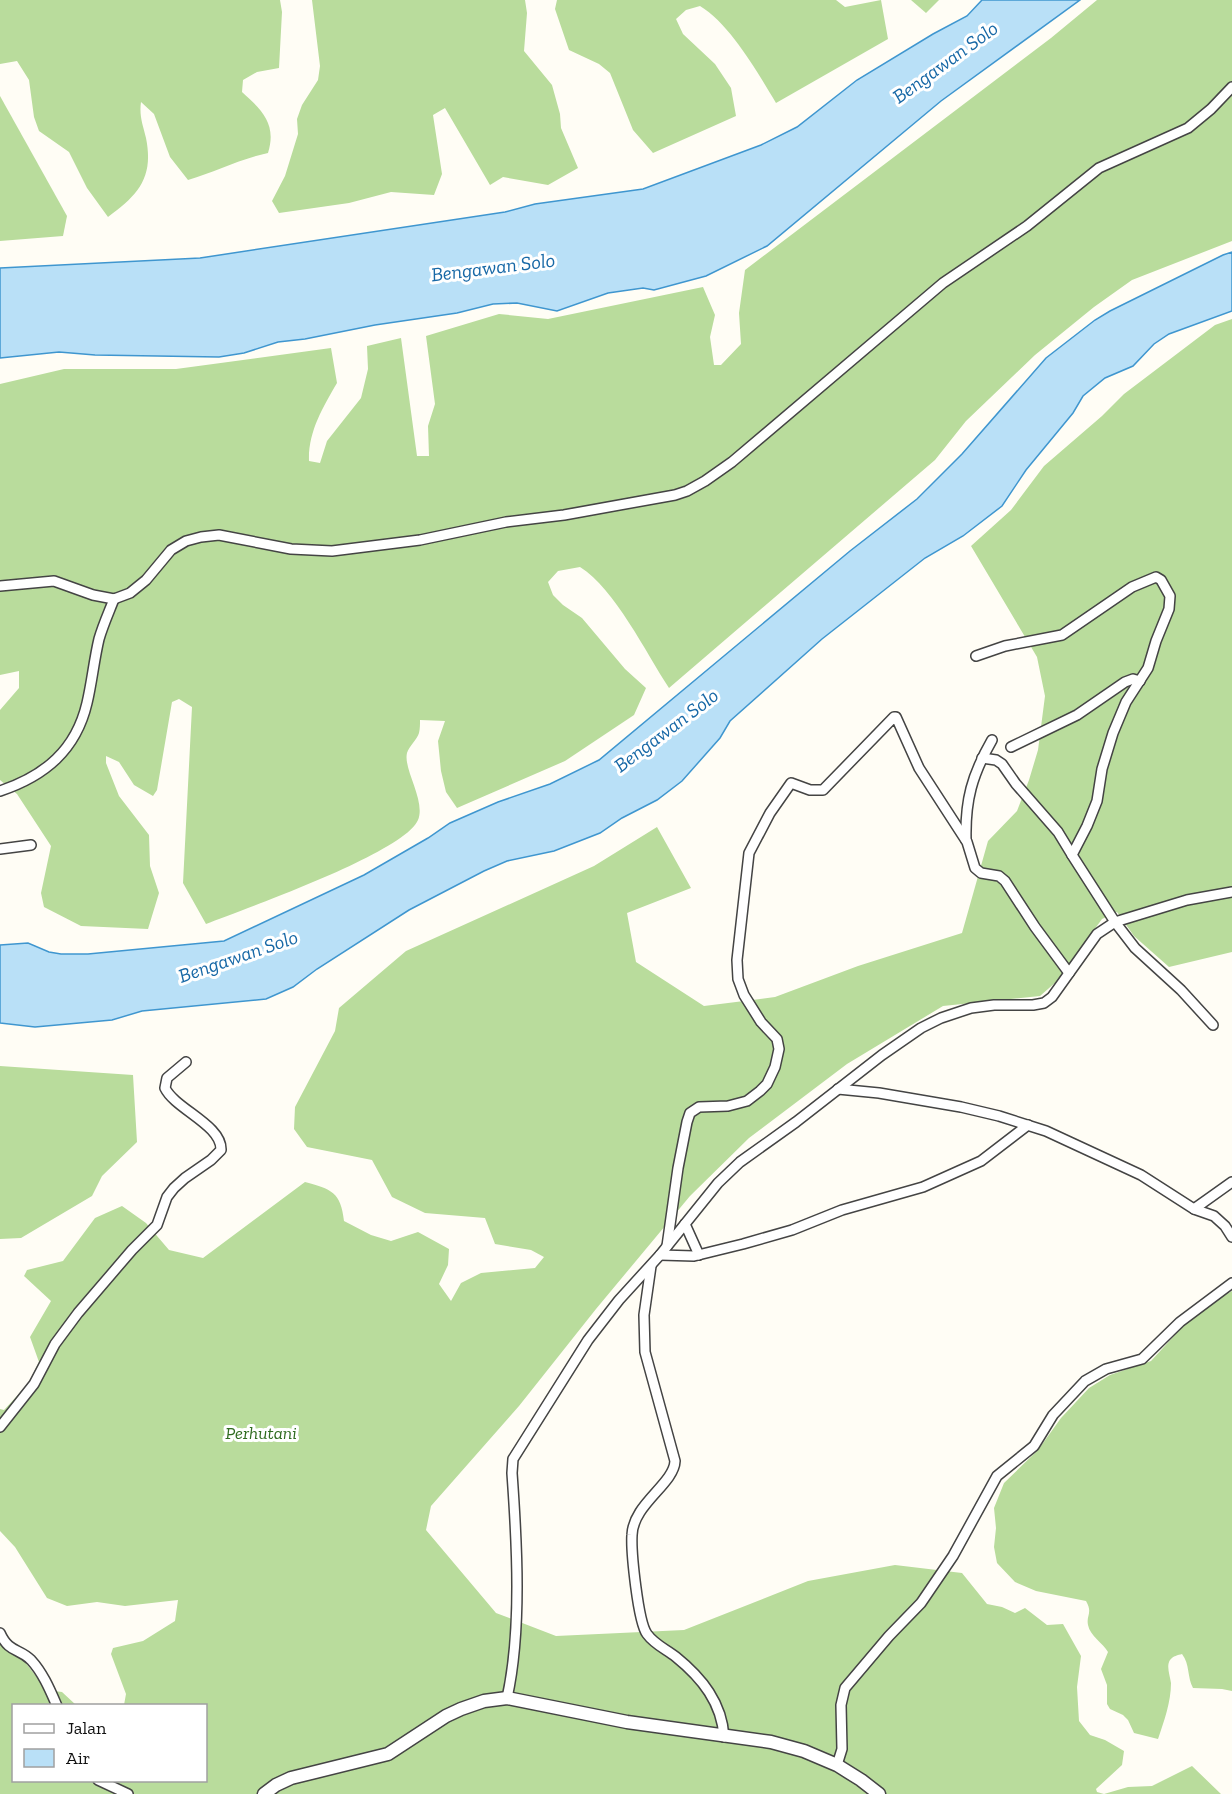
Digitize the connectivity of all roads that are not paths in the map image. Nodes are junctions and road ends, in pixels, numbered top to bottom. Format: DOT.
graph roads {
  1 [pos="1232,87"];
  2 [pos="0,586"];
  3 [pos="114,599"];
  4 [pos="976,656"];
  5 [pos="1140,681"];
  6 [pos="992,740"];
  7 [pos="1011,747"];
  8 [pos="982,758"];
  9 [pos="0,791"];
  10 [pos="966,842"];
  11 [pos="31,846"];
  12 [pos="0,849"];
  13 [pos="1072,855"];
  14 [pos="1232,892"];
  15 [pos="1115,922"];
  16 [pos="1069,973"];
  17 [pos="1214,1025"];
  18 [pos="186,1062"];
  19 [pos="838,1089"];
  20 [pos="1028,1125"];
  21 [pos="1232,1182"];
  22 [pos="1194,1209"];
  23 [pos="685,1224"];
  24 [pos="1232,1237"];
  25 [pos="667,1246"];
  26 [pos="699,1255"];
  27 [pos="660,1256"];
  28 [pos="651,1266"];
  29 [pos="1232,1283"];
  30 [pos="0,1427"];
  31 [pos="0,1633"];
  32 [pos="507,1698"];
  33 [pos="56,1704"];
  34 [pos="724,1737"];
  35 [pos="837,1765"];
  36 [pos="102,1782"];
  37 [pos="128,1794"];
  38 [pos="264,1794"];
  39 [pos="879,1794"];
  1 -- 3 [label="street"];
  2 -- 3 [label="street"];
  3 -- 9 [label="street"];
  4 -- 5 [label="street"];
  5 -- 7 [label="street"];
  5 -- 13 [label="street"];
  6 -- 8 [label="street"];
  8 -- 10 [label="street"];
  8 -- 13 [label="street"];
  10 -- 16 [label="street"];
  10 -- 25 [label="street"];
  11 -- 12 [label="street"];
  13 -- 15 [label="street"];
  14 -- 15 [label="street"];
  15 -- 16 [label="street"];
  15 -- 17 [label="street"];
  16 -- 19 [label="street"];
  18 -- 30 [label="street"];
  19 -- 20 [label="street"];
  19 -- 23 [label="street"];
  20 -- 22 [label="street"];
  20 -- 26 [label="street"];
  21 -- 22 [label="street"];
  22 -- 24 [label="street"];
  23 -- 25 [label="street"];
  23 -- 26 [label="street"];
  25 -- 27 [label="street"];
  26 -- 27 [label="street"];
  27 -- 28 [label="street"];
  28 -- 32 [label="street"];
  28 -- 34 [label="street"];
  29 -- 35 [label="street"];
  31 -- 33 [label="street"];
  32 -- 34 [label="street"];
  32 -- 38 [label="street"];
  34 -- 35 [label="street"];
  35 -- 39 [label="street"];
  36 -- 37 [label="street"];
}
